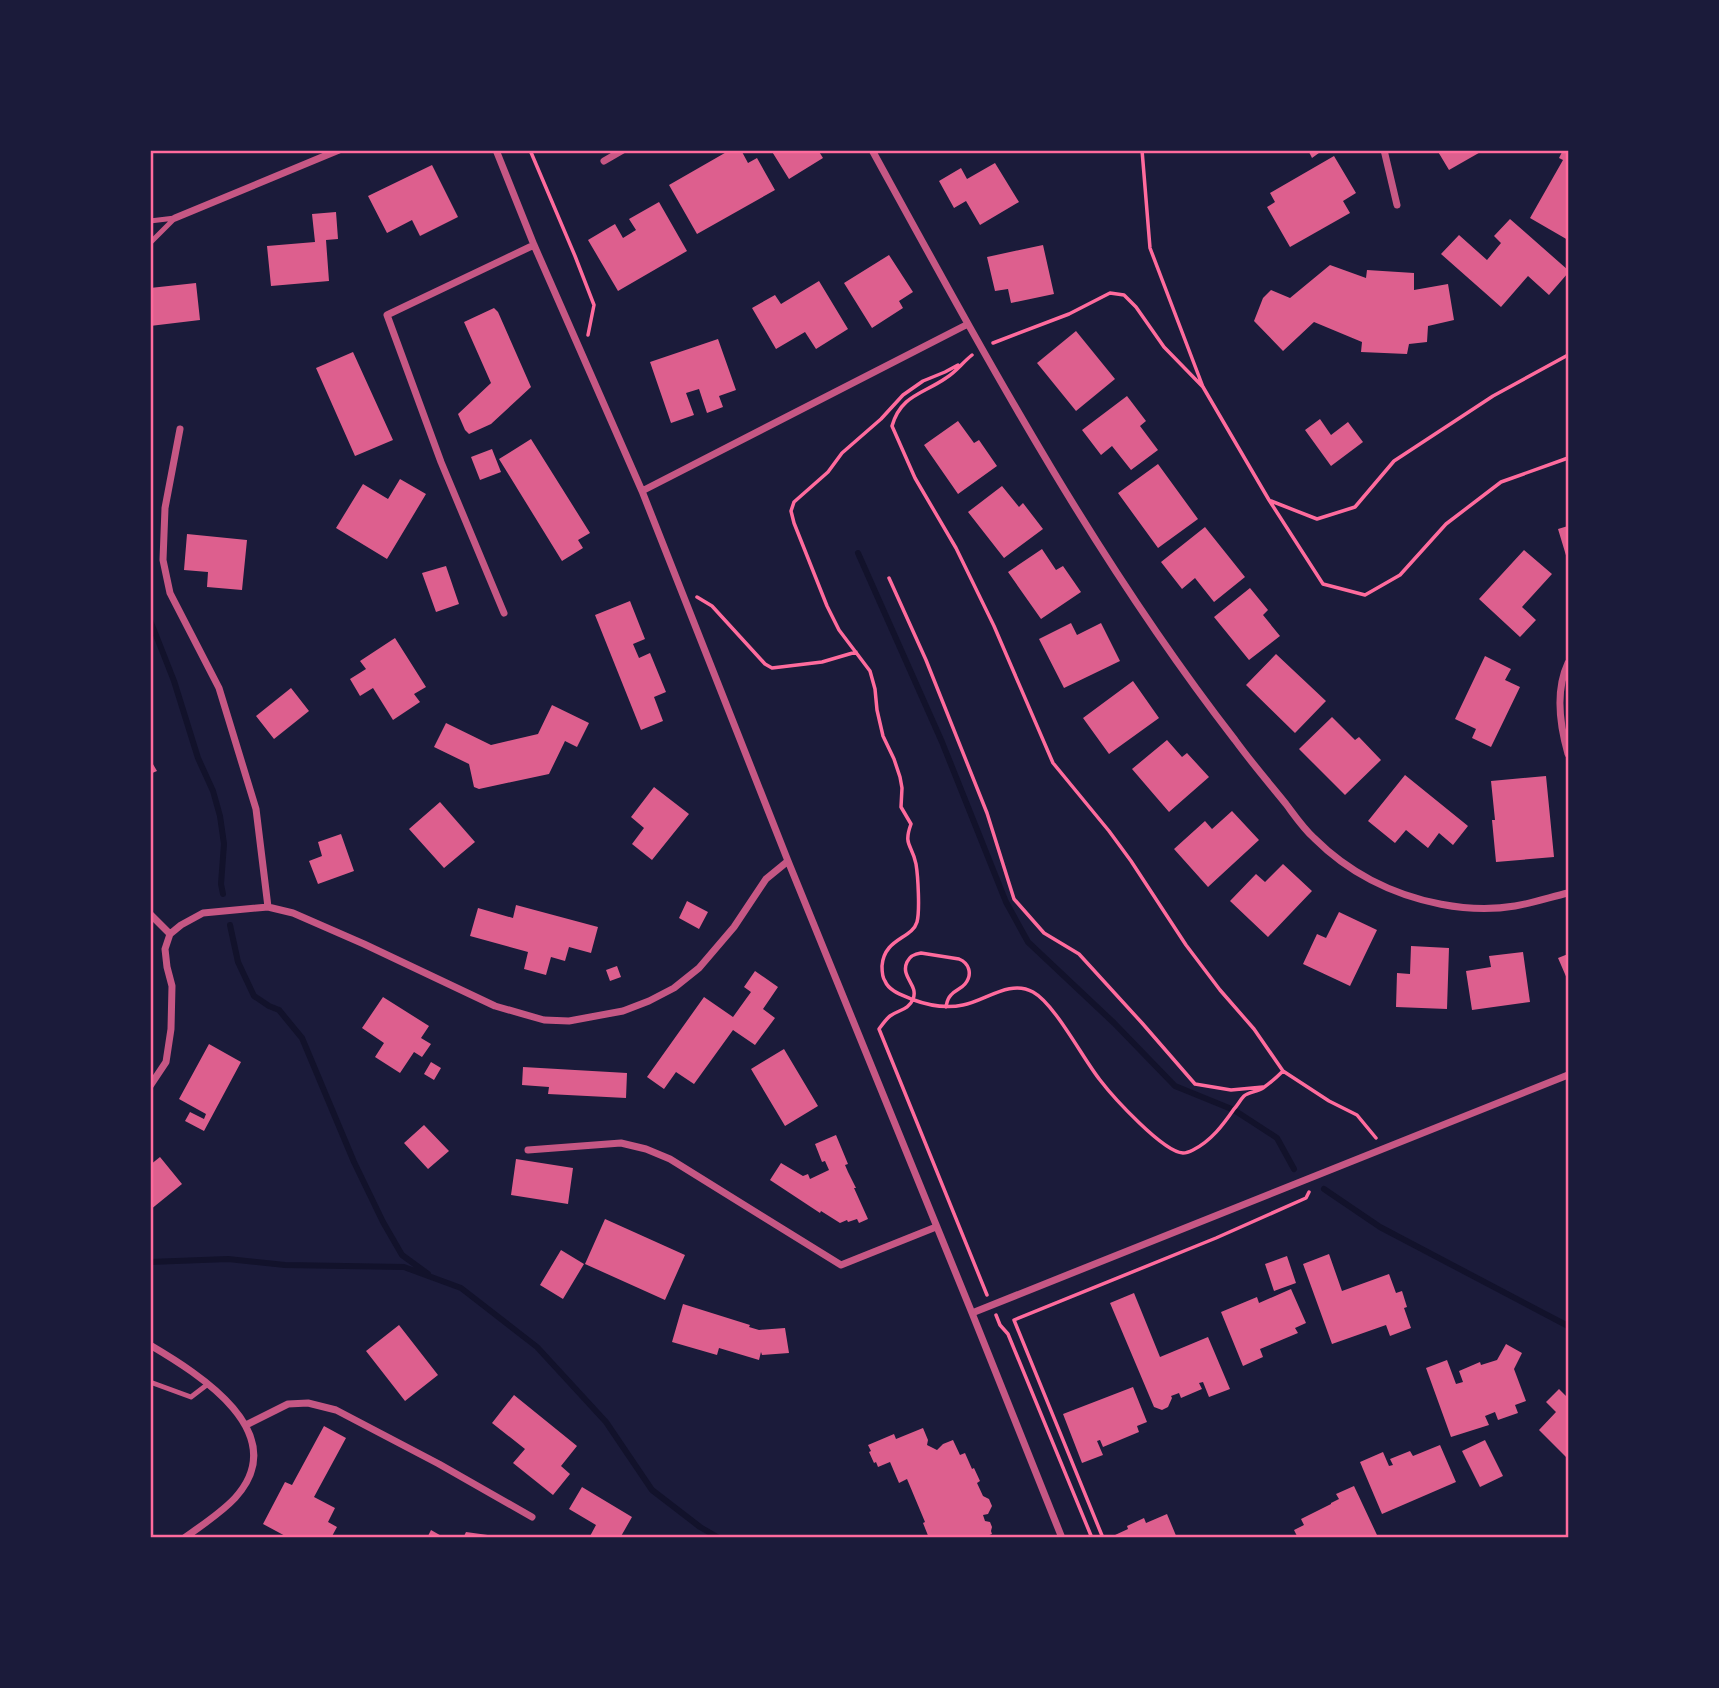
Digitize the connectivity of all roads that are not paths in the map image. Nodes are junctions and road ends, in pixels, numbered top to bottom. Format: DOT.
graph roads {
  1 [pos="339,150"];
  2 [pos="496,150"];
  3 [pos="623,150"];
  4 [pos="872,150"];
  5 [pos="1384,150"];
  6 [pos="604,160"];
  7 [pos="1397,205"];
  8 [pos="175,218"];
  9 [pos="150,221"];
  10 [pos="150,243"];
  11 [pos="534,244"];
  12 [pos="968,324"];
  13 [pos="180,429"];
  14 [pos="642,491"];
  15 [pos="504,613"];
  16 [pos="1569,663"];
  17 [pos="1569,754"];
  18 [pos="788,861"];
  19 [pos="1569,893"];
  20 [pos="268,907"];
  21 [pos="150,914"];
  22 [pos="170,934"];
  23 [pos="1569,1075"];
  24 [pos="150,1086"];
  25 [pos="528,1150"];
  26 [pos="936,1227"];
  27 [pos="972,1313"];
  28 [pos="150,1345"];
  29 [pos="150,1382"];
  30 [pos="208,1384"];
  31 [pos="246,1425"];
  32 [pos="532,1517"];
  33 [pos="184,1538"];
  34 [pos="1062,1538"];
  1 -- 8 [label="street"];
  2 -- 11 [label="street"];
  3 -- 6 [label="street"];
  4 -- 12 [label="street"];
  5 -- 7 [label="street"];
  8 -- 9 [label="lane"];
  8 -- 10 [label="lane"];
  11 -- 14 [label="street"];
  11 -- 15 [label="street"];
  12 -- 14 [label="street"];
  12 -- 19 [label="street"];
  13 -- 20 [label="street"];
  14 -- 18 [label="street"];
  16 -- 17 [label="street"];
  18 -- 20 [label="street"];
  18 -- 26 [label="street"];
  20 -- 22 [label="street"];
  21 -- 22 [label="street"];
  22 -- 24 [label="street"];
  23 -- 27 [label="street"];
  25 -- 26 [label="street"];
  26 -- 27 [label="street"];
  27 -- 34 [label="street"];
  28 -- 30 [label="street"];
  29 -- 30 [label="lane"];
  30 -- 31 [label="street"];
  31 -- 32 [label="street"];
  31 -- 33 [label="street"];
}
